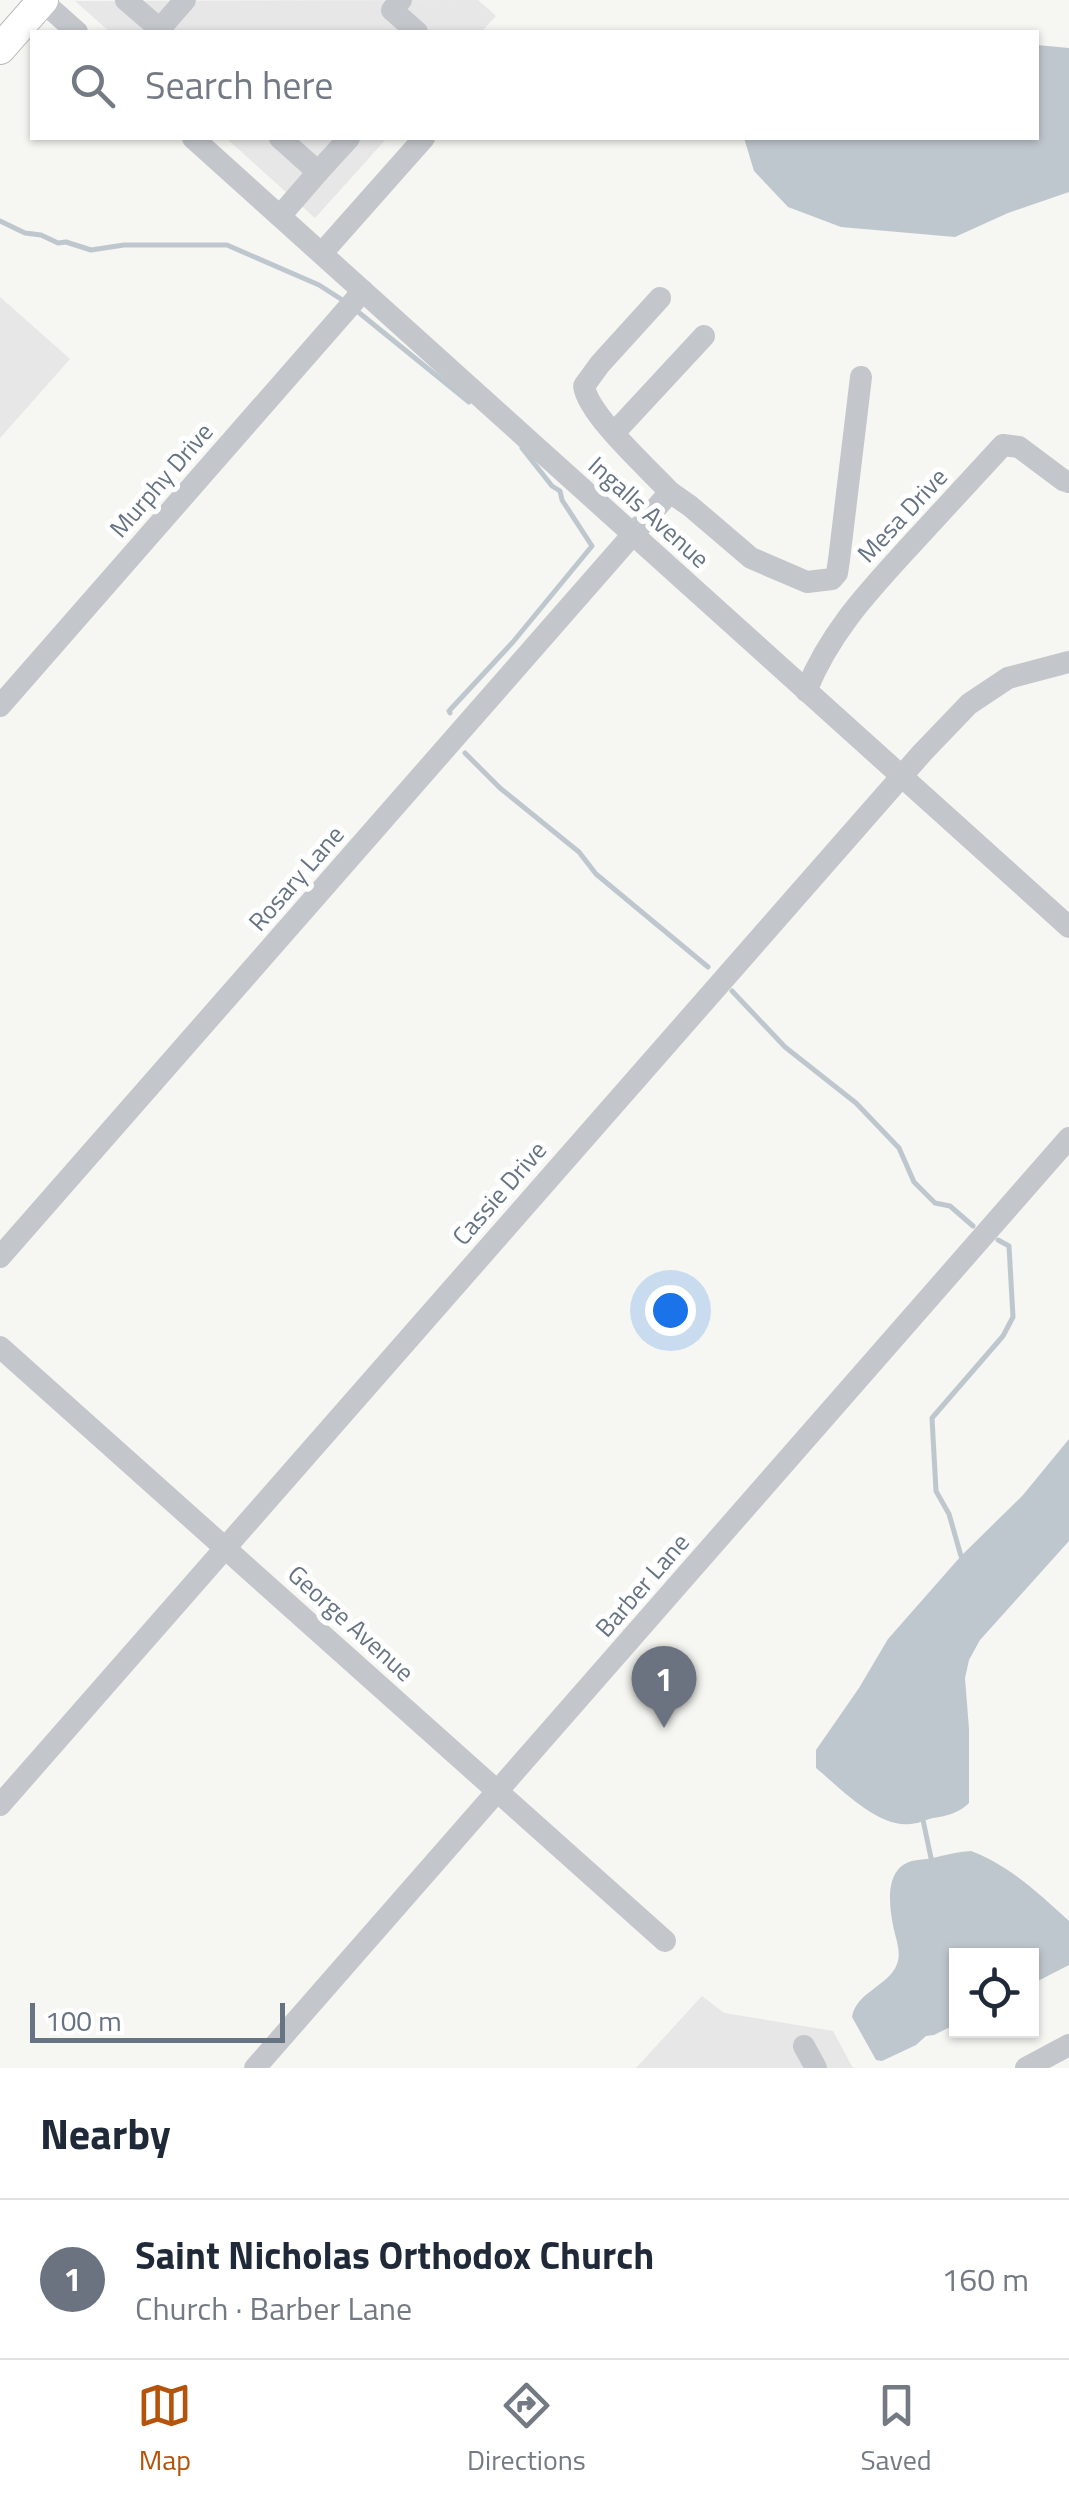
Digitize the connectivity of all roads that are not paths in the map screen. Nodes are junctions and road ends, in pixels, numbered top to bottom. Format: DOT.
graph roads {
  1 [pos="42,0"];
  2 [pos="126,0"];
  3 [pos="186,0"];
  4 [pos="401,0"];
  5 [pos="75,30"];
  6 [pos="158,30"];
  7 [pos="162,30"];
  8 [pos="414,30"];
  9 [pos="0,49"];
  10 [pos="196,140"];
  11 [pos="282,140"];
  12 [pos="347,140"];
  13 [pos="422,140"];
  14 [pos="318,172"];
  15 [pos="280,216"];
  16 [pos="322,254"];
  17 [pos="363,291"];
  18 [pos="660,298"];
  19 [pos="704,336"];
  20 [pos="861,377"];
  21 [pos="614,433"];
  22 [pos="1069,482"];
  23 [pos="670,492"];
  24 [pos="632,534"];
  25 [pos="835,575"];
  26 [pos="863,598"];
  27 [pos="1069,662"];
  28 [pos="806,690"];
  29 [pos="0,706"];
  30 [pos="902,776"];
  31 [pos="1069,926"];
  32 [pos="1069,1138"];
  33 [pos="0,1258"];
  34 [pos="0,1346"];
  35 [pos="224,1547"];
  36 [pos="498,1792"];
  37 [pos="0,1805"];
  38 [pos="665,1941"];
  39 [pos="1069,2045"];
  40 [pos="804,2046"];
  41 [pos="255,2068"];
  42 [pos="816,2068"];
  43 [pos="1026,2068"];
  1 -- 5 [label="street"];
  1 -- 9 [label="main road"];
  2 -- 6 [label="street"];
  3 -- 7 [label="street"];
  4 -- 8 [label="street"];
  10 -- 15 [label="street, Ingalls Avenue"];
  11 -- 14 [label="street"];
  12 -- 14 [label="street"];
  13 -- 16 [label="street"];
  14 -- 15 [label="street"];
  15 -- 16 [label="street, Ingalls Avenue"];
  16 -- 17 [label="street, Ingalls Avenue"];
  17 -- 24 [label="street, Ingalls Avenue"];
  17 -- 29 [label="street, Murphy Drive"];
  18 -- 21 [label="street"];
  19 -- 21 [label="street"];
  20 -- 25 [label="street"];
  21 -- 23 [label="street"];
  22 -- 26 [label="street, Mesa Drive"];
  23 -- 24 [label="street, Rosary Lane"];
  23 -- 25 [label="street"];
  24 -- 28 [label="street, Ingalls Avenue"];
  24 -- 33 [label="street, Rosary Lane"];
  25 -- 26 [label="street"];
  26 -- 28 [label="street, Mesa Drive"];
  27 -- 30 [label="street, Cassie Drive"];
  28 -- 30 [label="street, Ingalls Avenue"];
  30 -- 31 [label="street, Ingalls Avenue"];
  30 -- 35 [label="street, Cassie Drive"];
  32 -- 36 [label="street, Barber Lane"];
  34 -- 35 [label="street, George Avenue"];
  35 -- 36 [label="street, George Avenue"];
  35 -- 37 [label="street, Cassie Drive"];
  36 -- 38 [label="street, George Avenue"];
  36 -- 41 [label="street, Barber Lane"];
  39 -- 43 [label="street"];
  40 -- 42 [label="street"];
}
